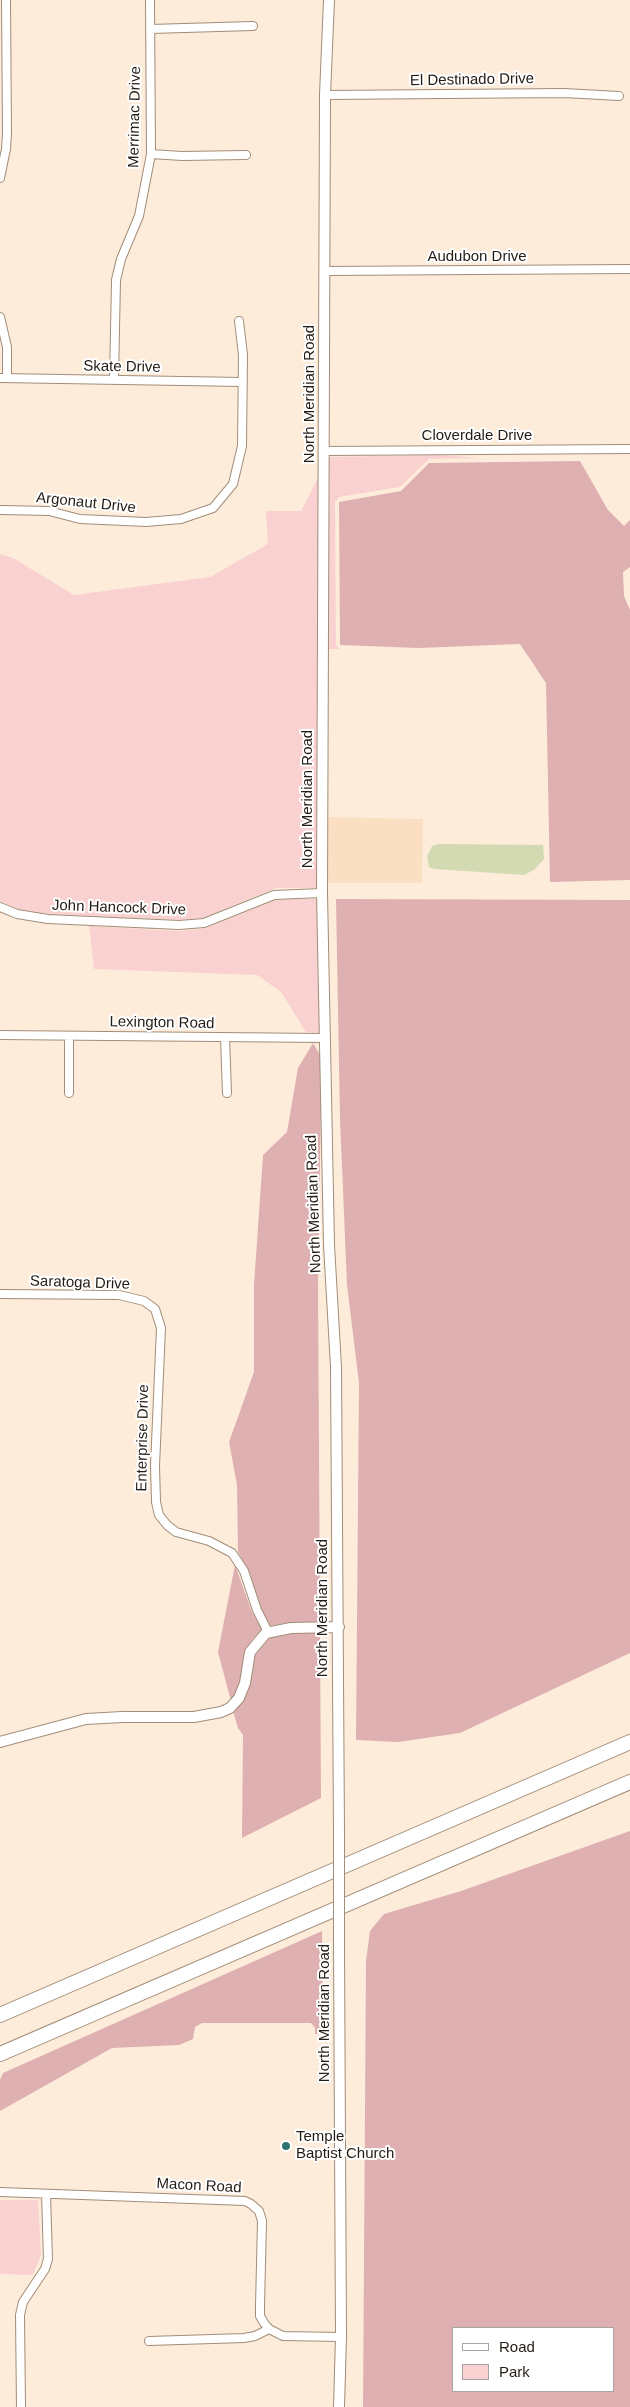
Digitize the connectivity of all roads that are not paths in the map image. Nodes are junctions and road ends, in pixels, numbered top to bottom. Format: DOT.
graph roads {
  1 [pos="6,0"];
  2 [pos="150,0"];
  3 [pos="329,0"];
  4 [pos="253,26"];
  5 [pos="150,29"];
  6 [pos="325,96"];
  7 [pos="619,96"];
  8 [pos="151,154"];
  9 [pos="246,155"];
  10 [pos="0,178"];
  11 [pos="630,269"];
  12 [pos="325,271"];
  13 [pos="0,318"];
  14 [pos="239,321"];
  15 [pos="3,378"];
  16 [pos="114,379"];
  17 [pos="242,382"];
  18 [pos="630,449"];
  19 [pos="325,451"];
  20 [pos="0,510"];
  21 [pos="322,894"];
  22 [pos="0,907"];
  23 [pos="0,1035"];
  24 [pos="69,1036"];
  25 [pos="226,1038"];
  26 [pos="324,1038"];
  27 [pos="69,1093"];
  28 [pos="227,1093"];
  29 [pos="0,1294"];
  30 [pos="155,1309"];
  31 [pos="339,1627"];
  32 [pos="268,1632"];
  33 [pos="0,1742"];
  34 [pos="630,1742"];
  35 [pos="630,1782"];
  36 [pos="0,2015"];
  37 [pos="0,2054"];
  38 [pos="0,2192"];
  39 [pos="46,2194"];
  40 [pos="269,2329"];
  41 [pos="341,2337"];
  42 [pos="149,2341"];
  43 [pos="21,2407"];
  44 [pos="339,2407"];
  1 -- 10 [label="street"];
  2 -- 5 [label="street, Merrimac Drive"];
  3 -- 6 [label="main road, North Meridian Road"];
  4 -- 5 [label="street"];
  5 -- 8 [label="street, Merrimac Drive"];
  6 -- 7 [label="street, El Destinado Drive"];
  6 -- 12 [label="main road, North Meridian Road"];
  8 -- 9 [label="street"];
  8 -- 16 [label="street, Merrimac Drive"];
  11 -- 12 [label="street, Audubon Drive"];
  12 -- 19 [label="main road, North Meridian Road"];
  13 -- 15 [label="street"];
  14 -- 17 [label="street, Argonaut Drive"];
  15 -- 16 [label="street, Skate Drive"];
  16 -- 17 [label="street, Skate Drive"];
  17 -- 20 [label="street, Argonaut Drive"];
  18 -- 19 [label="street, Cloverdale Drive"];
  19 -- 21 [label="main road, North Meridian Road"];
  21 -- 22 [label="street, John Hancock Drive"];
  21 -- 26 [label="main road, North Meridian Road"];
  23 -- 24 [label="street, Lexington Road"];
  24 -- 25 [label="street, Lexington Road"];
  24 -- 27 [label="street"];
  25 -- 26 [label="street, Lexington Road"];
  25 -- 28 [label="street"];
  26 -- 31 [label="main road, North Meridian Road"];
  29 -- 30 [label="street, Saratoga Drive"];
  30 -- 32 [label="street, Enterprise Drive"];
  31 -- 32 [label="main road"];
  31 -- 41 [label="main road, North Meridian Road, bridge"];
  32 -- 33 [label="main road"];
  34 -- 36 [label="highway"];
  35 -- 37 [label="highway"];
  38 -- 39 [label="street, Macon Road"];
  39 -- 40 [label="street, Macon Road"];
  39 -- 43 [label="street"];
  40 -- 41 [label="street"];
  40 -- 42 [label="street"];
  41 -- 44 [label="main road, North Meridian Road"];
}
